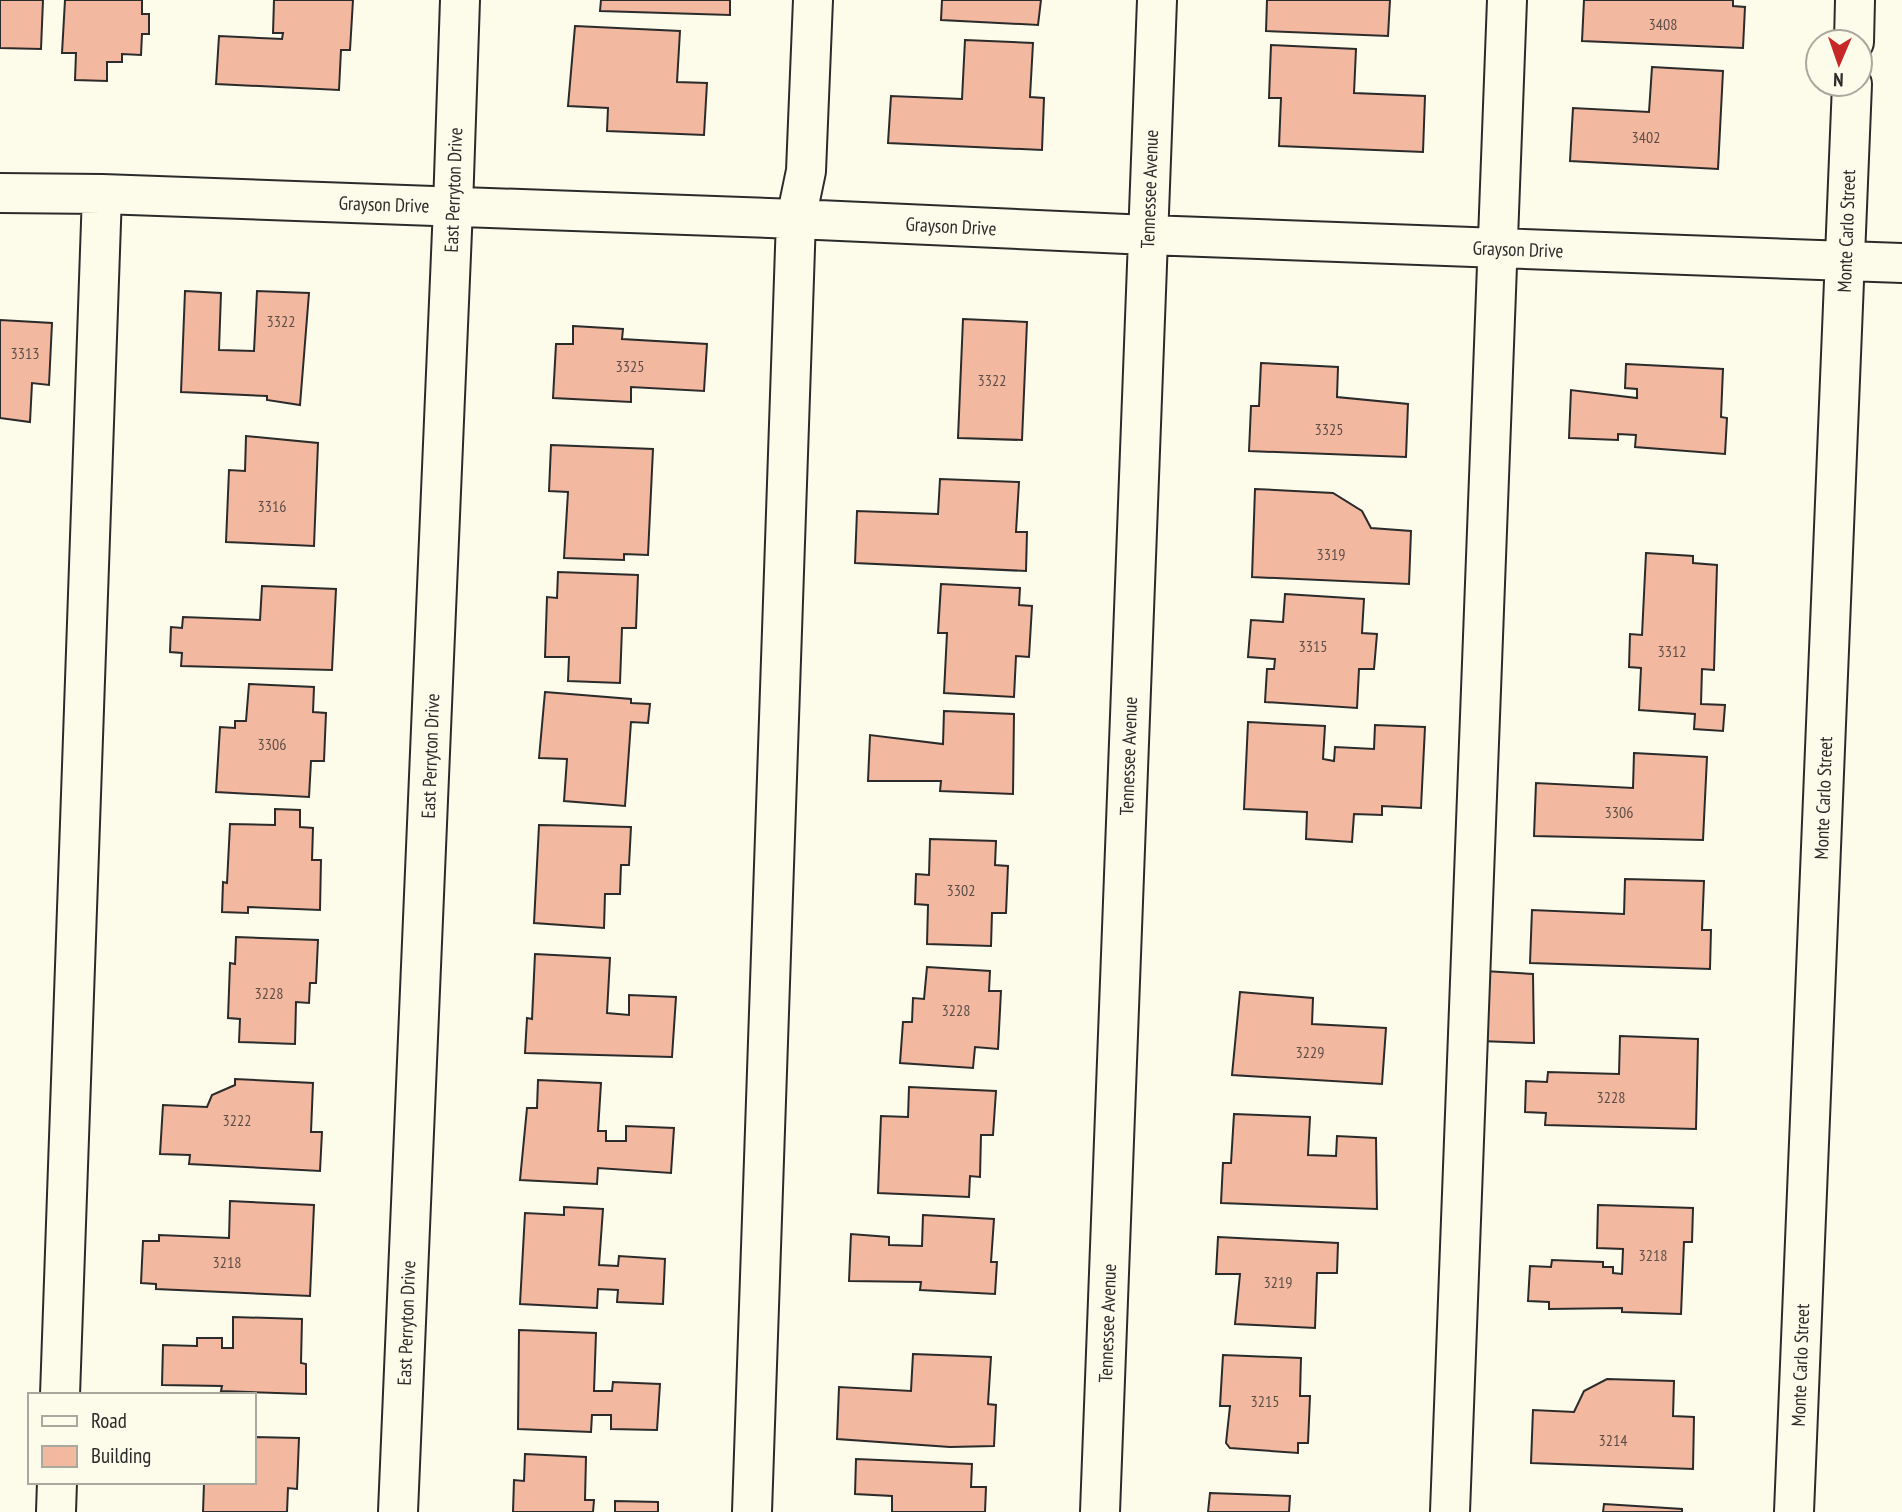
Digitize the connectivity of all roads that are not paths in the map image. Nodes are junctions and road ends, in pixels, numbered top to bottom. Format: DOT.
graph roads {
  1 [pos="460,0"];
  2 [pos="813,0"];
  3 [pos="1157,0"];
  4 [pos="1507,0"];
  5 [pos="1855,0"];
  6 [pos="1854,28"];
  7 [pos="1851,98"];
  8 [pos="0,193"];
  9 [pos="102,194"];
  10 [pos="453,207"];
  11 [pos="796,219"];
  12 [pos="1148,234"];
  13 [pos="1498,248"];
  14 [pos="1845,261"];
  15 [pos="1902,263"];
  16 [pos="60,1393"];
  17 [pos="57,1484"];
  18 [pos="56,1512"];
  19 [pos="398,1512"];
  20 [pos="752,1512"];
  21 [pos="1100,1512"];
  22 [pos="1450,1512"];
  23 [pos="1794,1512"];
  1 -- 10 [label="street, East Perryton Drive"];
  2 -- 11 [label="street"];
  3 -- 12 [label="street, Tennessee Avenue"];
  4 -- 13 [label="street"];
  5 -- 6 [label="street"];
  7 -- 14 [label="street, Monte Carlo Street"];
  8 -- 9 [label="street, Grayson Drive"];
  9 -- 10 [label="street, Grayson Drive"];
  9 -- 16 [label="street"];
  10 -- 11 [label="street, Grayson Drive"];
  10 -- 19 [label="street, East Perryton Drive"];
  11 -- 12 [label="street, Grayson Drive"];
  11 -- 20 [label="street"];
  12 -- 13 [label="street, Grayson Drive"];
  12 -- 21 [label="street, Tennessee Avenue"];
  13 -- 14 [label="street, Grayson Drive"];
  13 -- 22 [label="street"];
  14 -- 15 [label="street, Grayson Drive"];
  14 -- 23 [label="street, Monte Carlo Street"];
  17 -- 18 [label="street"];
}
